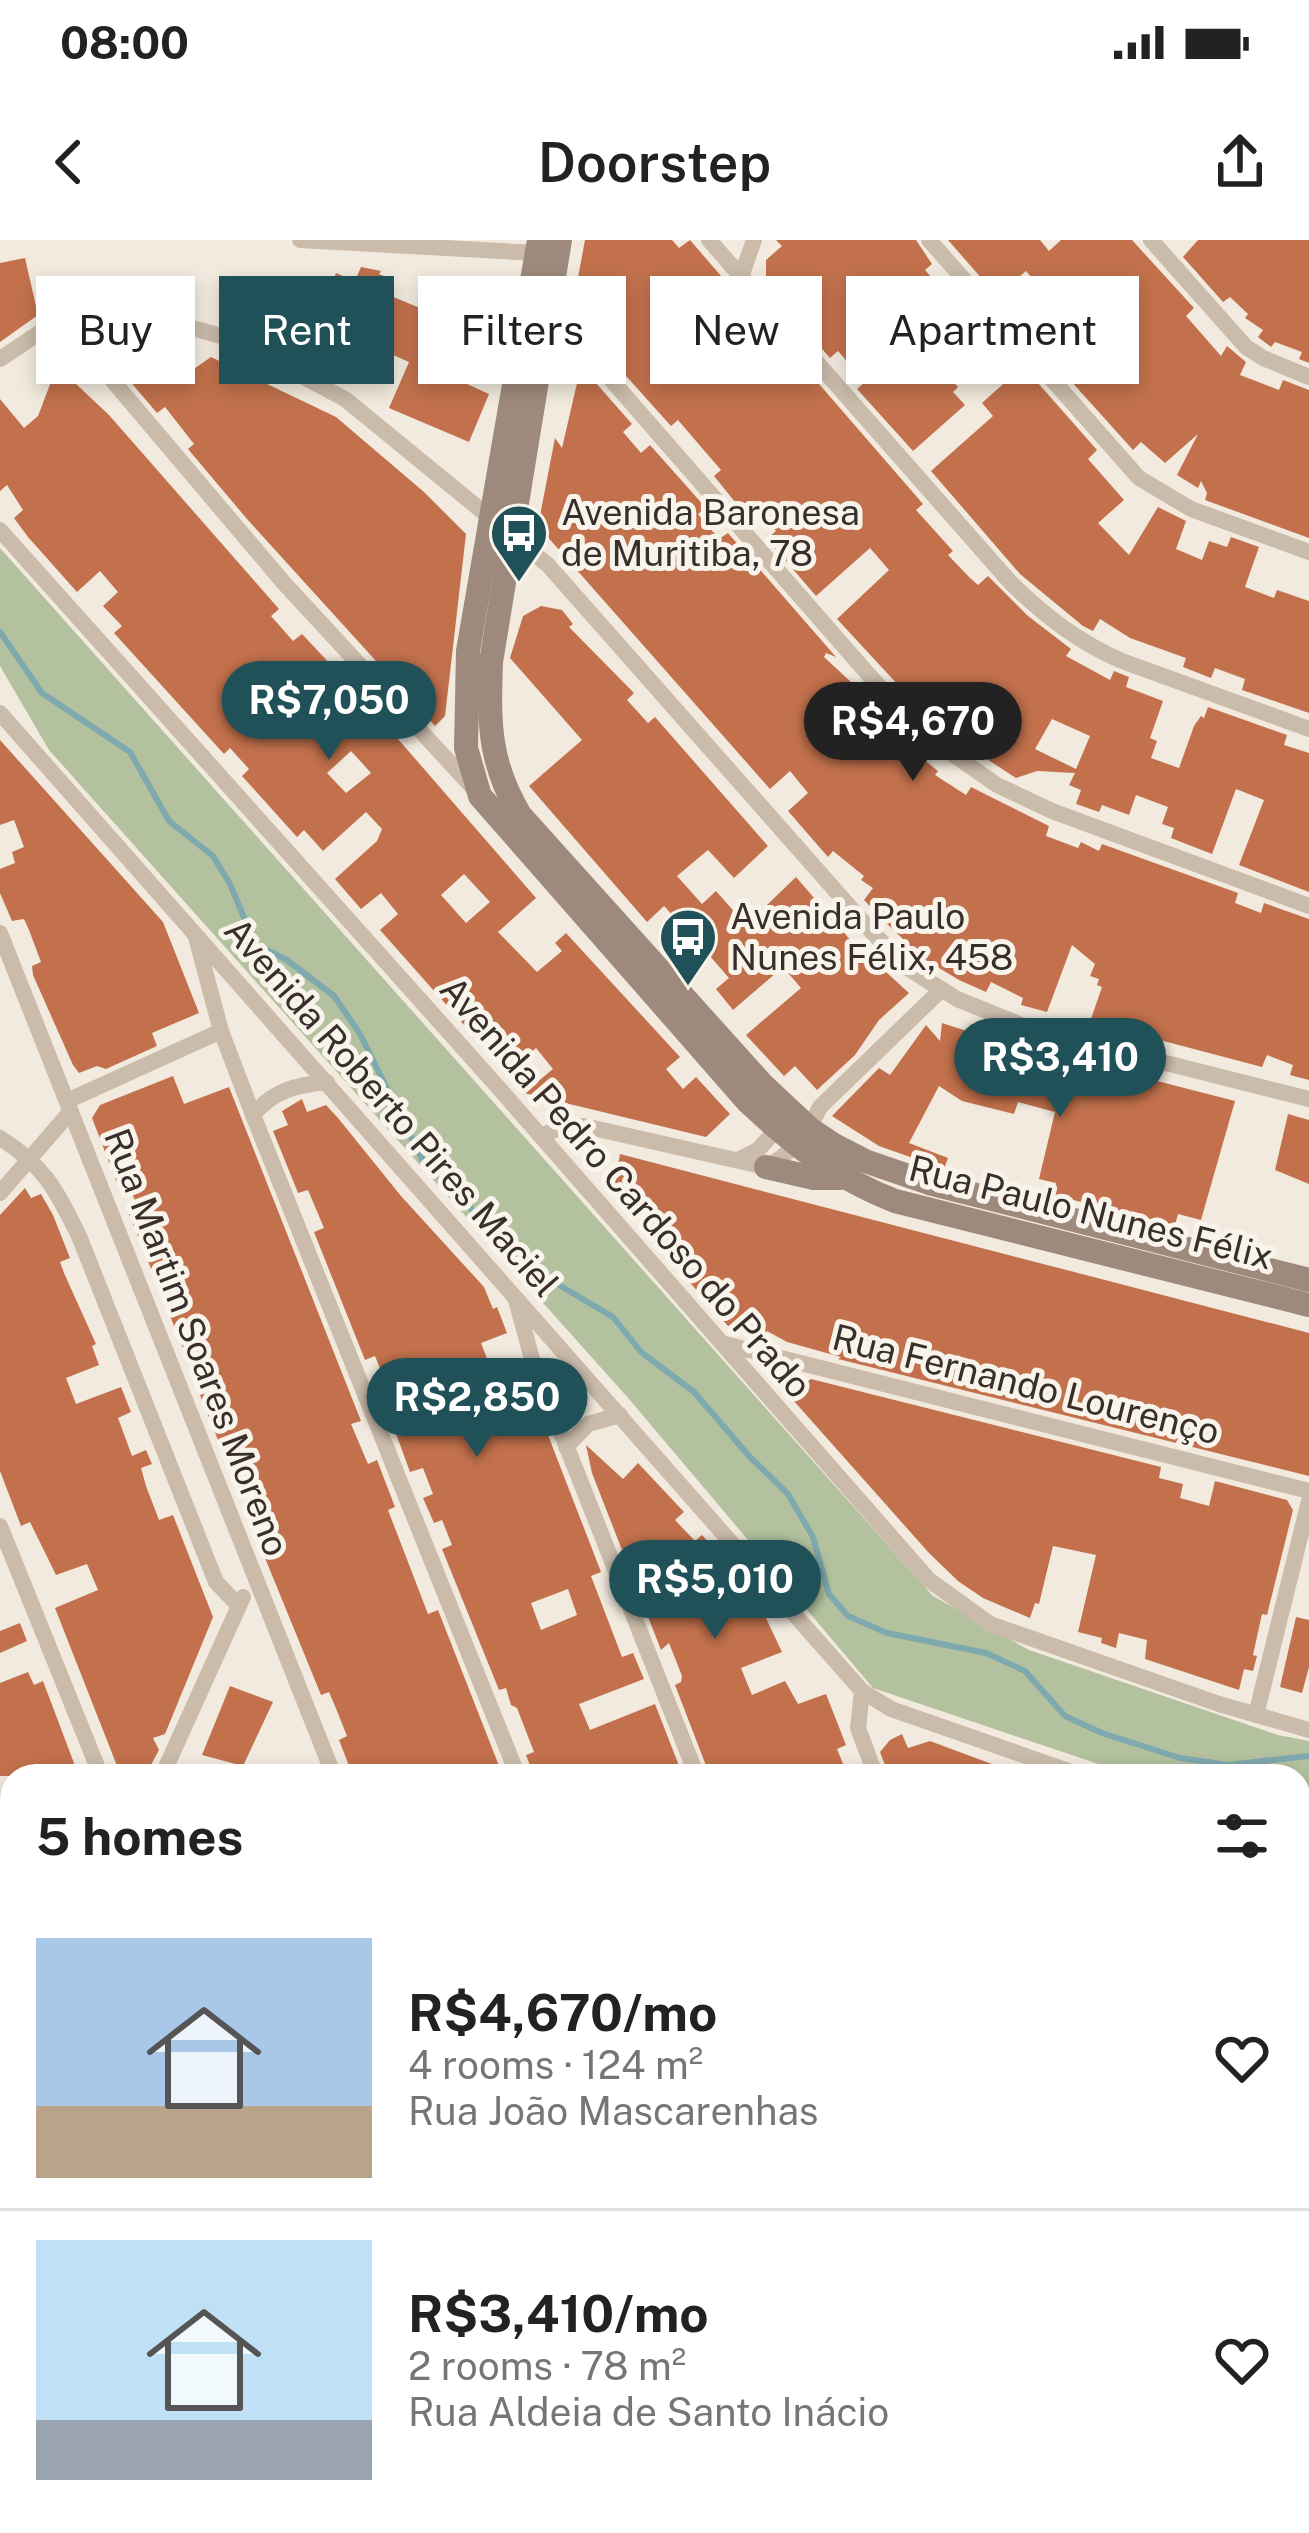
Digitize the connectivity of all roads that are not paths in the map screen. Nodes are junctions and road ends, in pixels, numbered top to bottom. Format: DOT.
graph roads {
  1 [pos="300,240"];
  2 [pos="560,240"];
  3 [pos="709,240"];
  4 [pos="754,240"];
  5 [pos="929,240"];
  6 [pos="1150,240"];
  7 [pos="373,243"];
  8 [pos="538,247"];
  9 [pos="548,276"];
  10 [pos="740,276"];
  11 [pos="743,276"];
  12 [pos="195,329"];
  13 [pos="36,335"];
  14 [pos="0,359"];
  15 [pos="822,369"];
  16 [pos="1309,377"];
  17 [pos="115,384"];
  18 [pos="521,384"];
  19 [pos="528,384"];
  20 [pos="615,384"];
  21 [pos="490,519"];
  22 [pos="0,530"];
  23 [pos="512,535"];
  24 [pos="1309,552"];
  25 [pos="0,713"];
  26 [pos="1309,729"];
  27 [pos="422,735"];
  28 [pos="466,748"];
  29 [pos="480,796"];
  30 [pos="514,821"];
  31 [pos="1309,906"];
  32 [pos="0,933"];
  33 [pos="195,933"];
  34 [pos="942,989"];
  35 [pos="221,1031"];
  36 [pos="327,1082"];
  37 [pos="1309,1100"];
  38 [pos="69,1106"];
  39 [pos="253,1115"];
  40 [pos="799,1125"];
  41 [pos="541,1136"];
  42 [pos="0,1138"];
  43 [pos="31,1157"];
  44 [pos="740,1159"];
  45 [pos="766,1167"];
  46 [pos="842,1178"];
  47 [pos="0,1192"];
  48 [pos="1309,1280"];
  49 [pos="515,1296"];
  50 [pos="1309,1305"];
  51 [pos="725,1344"];
  52 [pos="620,1415"];
  53 [pos="566,1447"];
  54 [pos="1309,1490"];
  55 [pos="1309,1501"];
  56 [pos="0,1526"];
  57 [pos="255,1582"];
  58 [pos="237,1604"];
  59 [pos="862,1691"];
  60 [pos="1256,1715"];
  61 [pos="1309,1730"];
  62 [pos="96,1764"];
  63 [pos="167,1764"];
  64 [pos="329,1764"];
  65 [pos="513,1764"];
  66 [pos="692,1764"];
  67 [pos="872,1764"];
  68 [pos="1035,1764"];
  1 -- 7 [label="street"];
  2 -- 9 [label="main road"];
  3 -- 10 [label="street"];
  4 -- 11 [label="street"];
  5 -- 24 [label="street"];
  6 -- 16 [label="street"];
  7 -- 8 [label="street"];
  12 -- 21 [label="street"];
  13 -- 14 [label="street"];
  15 -- 26 [label="street"];
  17 -- 27 [label="street"];
  18 -- 21 [label="main road"];
  19 -- 23 [label="main road"];
  20 -- 31 [label="street"];
  21 -- 23 [label="street"];
  21 -- 28 [label="main road"];
  22 -- 41 [label="street, Avenida Pedro Cardoso do Prado"];
  23 -- 30 [label="main road"];
  23 -- 34 [label="street"];
  25 -- 33 [label="street, Avenida Roberto Pires Maciel"];
  27 -- 28 [label="street"];
  27 -- 29 [label="street"];
  28 -- 29 [label="main road"];
  29 -- 30 [label="main road, Rua Paulo Nunes Félix"];
  30 -- 40 [label="main road, Rua Paulo Nunes Félix"];
  32 -- 38 [label="street, Rua Martim Soares Moreno"];
  33 -- 35 [label="street"];
  33 -- 36 [label="street, Avenida Roberto Pires Maciel"];
  34 -- 37 [label="street"];
  34 -- 40 [label="street"];
  35 -- 38 [label="street"];
  35 -- 39 [label="street"];
  36 -- 39 [label="street"];
  36 -- 49 [label="street, Avenida Roberto Pires Maciel"];
  38 -- 43 [label="street"];
  38 -- 57 [label="street, Rua Martim Soares Moreno"];
  39 -- 65 [label="street"];
  40 -- 44 [label="street"];
  40 -- 45 [label="street"];
  40 -- 46 [label="main road, Rua Paulo Nunes Félix"];
  40 -- 48 [label="main road, Rua Paulo Nunes Félix"];
  41 -- 44 [label="street"];
  41 -- 51 [label="street, Avenida Pedro Cardoso do Prado"];
  42 -- 43 [label="street"];
  43 -- 47 [label="street"];
  43 -- 58 [label="street"];
  44 -- 45 [label="street"];
  45 -- 46 [label="main road"];
  46 -- 50 [label="main road, Rua Paulo Nunes Félix"];
  49 -- 52 [label="street, Avenida Roberto Pires Maciel"];
  49 -- 53 [label="street"];
  51 -- 54 [label="street, Rua Fernando Lourenço"];
  51 -- 60 [label="street, Avenida Pedro Cardoso do Prado"];
  52 -- 53 [label="street"];
  52 -- 59 [label="street, Avenida Roberto Pires Maciel"];
  53 -- 66 [label="street"];
  55 -- 60 [label="street"];
  56 -- 62 [label="street"];
  57 -- 58 [label="street"];
  57 -- 64 [label="street, Rua Martim Soares Moreno"];
  58 -- 63 [label="street"];
  59 -- 67 [label="street"];
  59 -- 68 [label="street, Avenida Roberto Pires Maciel"];
  60 -- 61 [label="street, Avenida Pedro Cardoso do Prado"];
}
